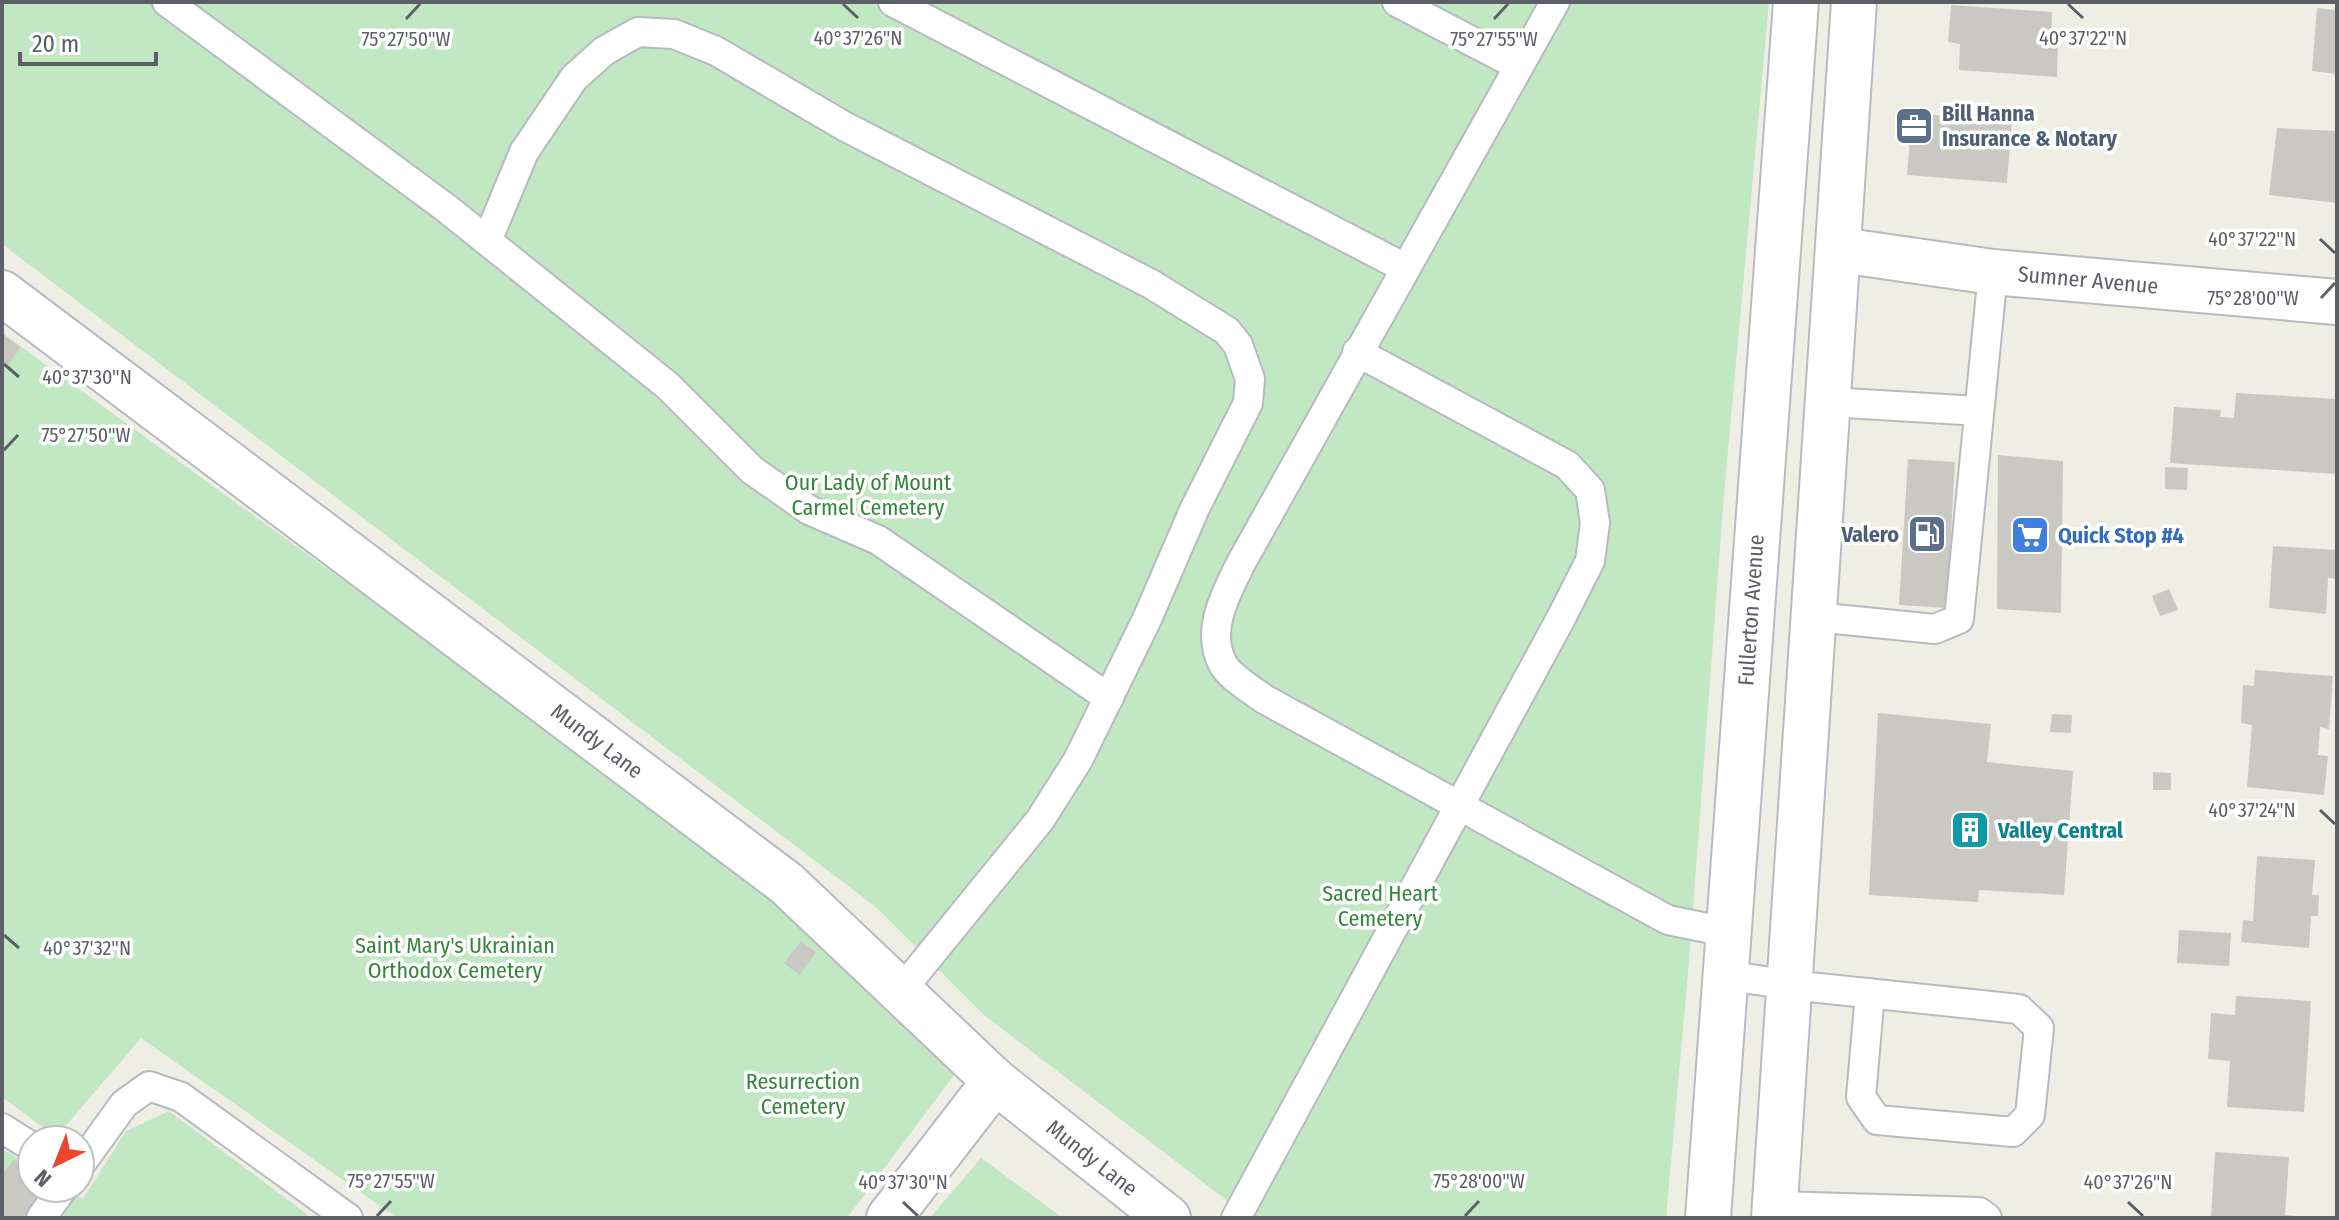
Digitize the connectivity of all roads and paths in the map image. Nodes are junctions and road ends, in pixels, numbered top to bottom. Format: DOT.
graph roads {
  1 [pos="167,2"];
  2 [pos="893,2"];
  3 [pos="1397,2"];
  4 [pos="1555,2"];
  5 [pos="1796,2"];
  6 [pos="1854,2"];
  7 [pos="1519,66"];
  8 [pos="487,241"];
  9 [pos="1840,250"];
  10 [pos="1405,268"];
  11 [pos="1993,272"];
  12 [pos="2,293"];
  13 [pos="2337,302"];
  14 [pos="1357,352"];
  15 [pos="1829,402"];
  16 [pos="1979,411"];
  17 [pos="1815,617"];
  18 [pos="1109,698"];
  19 [pos="1459,806"];
  20 [pos="1727,932"];
  21 [pos="1724,975"];
  22 [pos="1790,985"];
  23 [pos="900,992"];
  24 [pos="1870,993"];
  25 [pos="995,1081"];
  26 [pos="96,1143"];
  27 [pos="1774,1212"];
  28 [pos="348,1218"];
  29 [pos="889,1218"];
  30 [pos="1168,1218"];
  31 [pos="1236,1218"];
  32 [pos="1708,1218"];
  33 [pos="1987,1218"];
  1 -- 8 [label="lane"];
  2 -- 10 [label="lane"];
  3 -- 7 [label="lane"];
  4 -- 7 [label="lane"];
  5 -- 20 [label="main road, Fullerton Avenue"];
  6 -- 9 [label="main road"];
  7 -- 10 [label="lane"];
  8 -- 18 [label="lane"];
  8 -- 18 [label="lane"];
  9 -- 11 [label="main road, Sumner Avenue"];
  9 -- 15 [label="main road"];
  10 -- 14 [label="lane"];
  11 -- 13 [label="main road, Sumner Avenue"];
  11 -- 16 [label="lane"];
  12 -- 23 [label="main road, Mundy Lane"];
  14 -- 19 [label="lane"];
  14 -- 19 [label="lane"];
  15 -- 16 [label="lane"];
  15 -- 17 [label="main road"];
  16 -- 17 [label="lane"];
  17 -- 22 [label="main road"];
  18 -- 23 [label="lane"];
  19 -- 20 [label="lane"];
  19 -- 31 [label="lane"];
  20 -- 21 [label="main road, Fullerton Avenue"];
  21 -- 22 [label="lane"];
  21 -- 32 [label="main road, Fullerton Avenue"];
  22 -- 24 [label="lane"];
  22 -- 27 [label="main road"];
  23 -- 25 [label="main road, Mundy Lane"];
  24 -- 24 [label="lane"];
  25 -- 29 [label="main road"];
  25 -- 30 [label="main road, Mundy Lane"];
  26 -- 28 [label="lane"];
  27 -- 33 [label="lane"];
}
